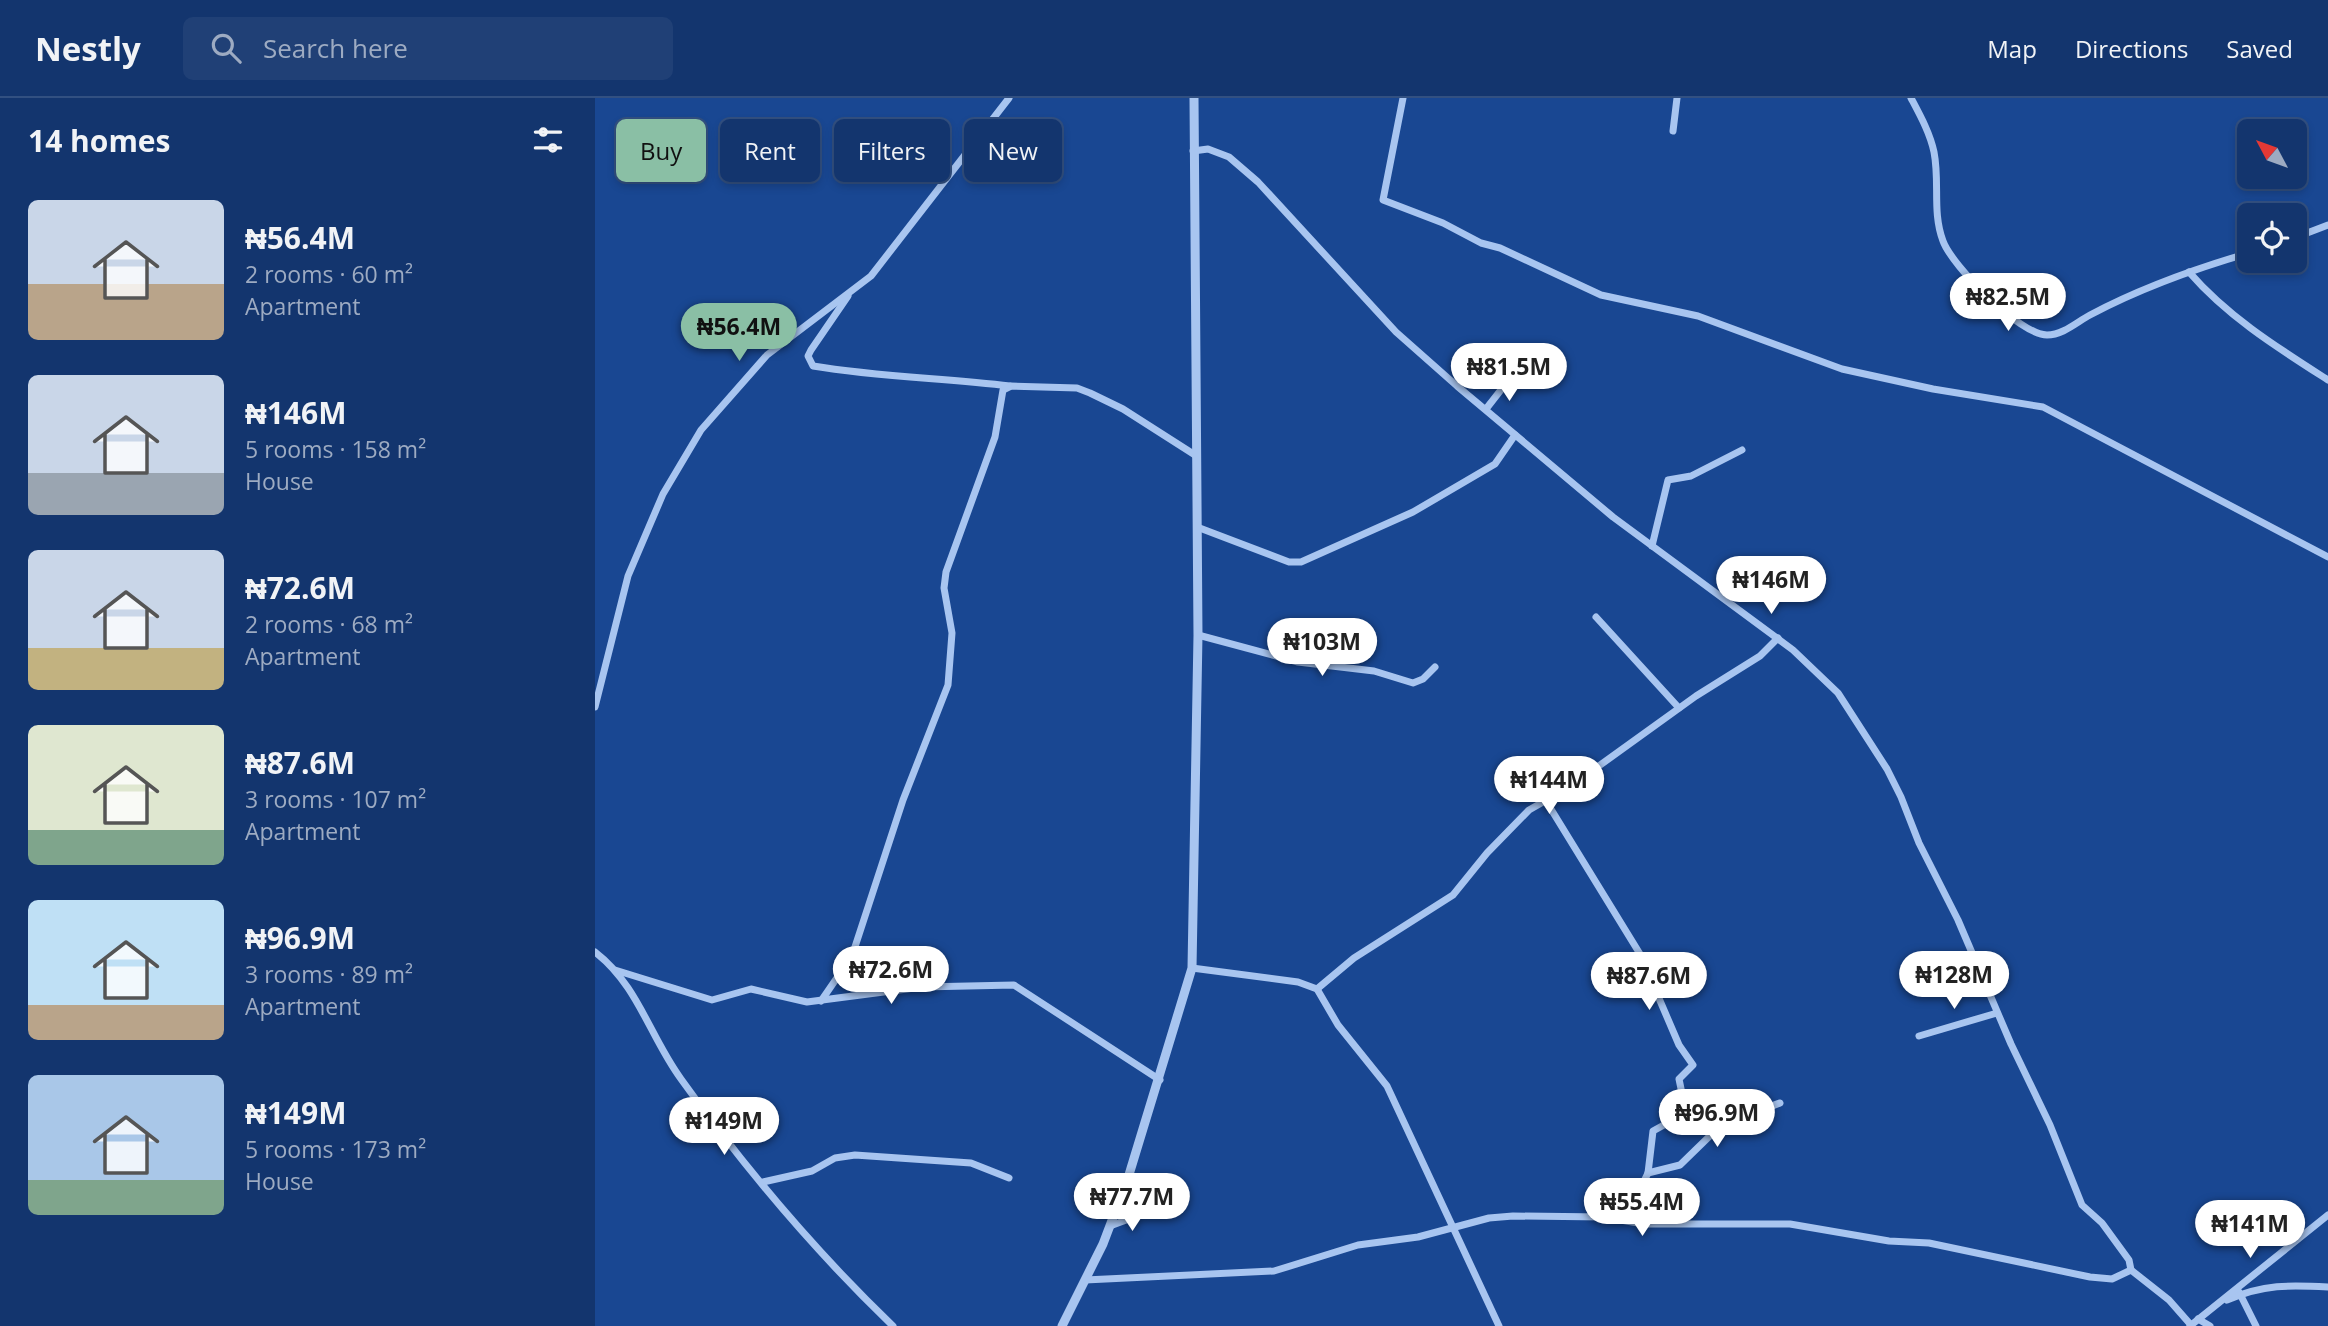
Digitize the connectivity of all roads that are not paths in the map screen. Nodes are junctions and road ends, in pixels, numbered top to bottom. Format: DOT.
graph roads {
  1 [pos="1009,98"];
  2 [pos="1194,98"];
  3 [pos="1403,98"];
  4 [pos="1677,98"];
  5 [pos="1912,98"];
  6 [pos="1673,131"];
  7 [pos="1193,151"];
  8 [pos="2328,225"];
  9 [pos="2307,232"];
  10 [pos="2237,257"];
  11 [pos="2189,272"];
  12 [pos="851,291"];
  13 [pos="1528,354"];
  14 [pos="2328,380"];
  15 [pos="1011,386"];
  16 [pos="1486,409"];
  17 [pos="1515,435"];
  18 [pos="1742,450"];
  19 [pos="1195,455"];
  20 [pos="1197,527"];
  21 [pos="1653,546"];
  22 [pos="2328,557"];
  23 [pos="1596,617"];
  24 [pos="1198,635"];
  25 [pos="1778,638"];
  26 [pos="1435,667"];
  27 [pos="595,707"];
  28 [pos="1679,708"];
  29 [pos="1546,801"];
  30 [pos="595,952"];
  31 [pos="1192,968"];
  32 [pos="615,970"];
  33 [pos="1317,989"];
  34 [pos="821,1001"];
  35 [pos="1997,1013"];
  36 [pos="1919,1036"];
  37 [pos="1160,1080"];
  38 [pos="1780,1103"];
  39 [pos="1649,1173"];
  40 [pos="1009,1178"];
  41 [pos="763,1182"];
  42 [pos="1145,1213"];
  43 [pos="2328,1215"];
  44 [pos="1625,1220"];
  45 [pos="1110,1226"];
  46 [pos="1452,1227"];
  47 [pos="2131,1270"];
  48 [pos="1085,1280"];
  49 [pos="2328,1287"];
  50 [pos="2238,1291"];
  51 [pos="2198,1319"];
  52 [pos="2190,1325"];
  53 [pos="893,1326"];
  54 [pos="1062,1326"];
  55 [pos="1499,1326"];
  56 [pos="2210,1326"];
  57 [pos="2256,1326"];
  1 -- 12 [label="street"];
  2 -- 7 [label="street"];
  3 -- 22 [label="street"];
  4 -- 6 [label="street"];
  5 -- 11 [label="street"];
  7 -- 16 [label="street"];
  7 -- 19 [label="street"];
  8 -- 9 [label="street"];
  10 -- 11 [label="street"];
  11 -- 14 [label="street"];
  12 -- 15 [label="street"];
  12 -- 27 [label="street"];
  13 -- 16 [label="street"];
  15 -- 19 [label="street"];
  15 -- 34 [label="street"];
  16 -- 17 [label="street"];
  17 -- 20 [label="street"];
  17 -- 21 [label="street"];
  18 -- 21 [label="street"];
  19 -- 20 [label="street"];
  20 -- 24 [label="street"];
  21 -- 25 [label="street"];
  23 -- 28 [label="street"];
  24 -- 26 [label="street"];
  24 -- 31 [label="street"];
  25 -- 28 [label="street"];
  25 -- 35 [label="street"];
  28 -- 29 [label="street"];
  29 -- 33 [label="street"];
  29 -- 39 [label="street"];
  30 -- 32 [label="street"];
  31 -- 33 [label="street"];
  31 -- 37 [label="street"];
  32 -- 34 [label="street"];
  32 -- 41 [label="street"];
  33 -- 46 [label="street"];
  34 -- 37 [label="street"];
  35 -- 36 [label="street"];
  35 -- 47 [label="street"];
  37 -- 45 [label="street"];
  38 -- 39 [label="street"];
  39 -- 44 [label="street"];
  40 -- 41 [label="street"];
  41 -- 53 [label="street"];
  42 -- 45 [label="street"];
  43 -- 50 [label="street"];
  44 -- 46 [label="street"];
  44 -- 47 [label="street"];
  45 -- 48 [label="street"];
  46 -- 48 [label="street"];
  46 -- 55 [label="street"];
  47 -- 52 [label="street"];
  48 -- 54 [label="street"];
  49 -- 50 [label="street"];
  50 -- 51 [label="street"];
  50 -- 57 [label="street"];
  51 -- 52 [label="street"];
  51 -- 56 [label="street"];
}
